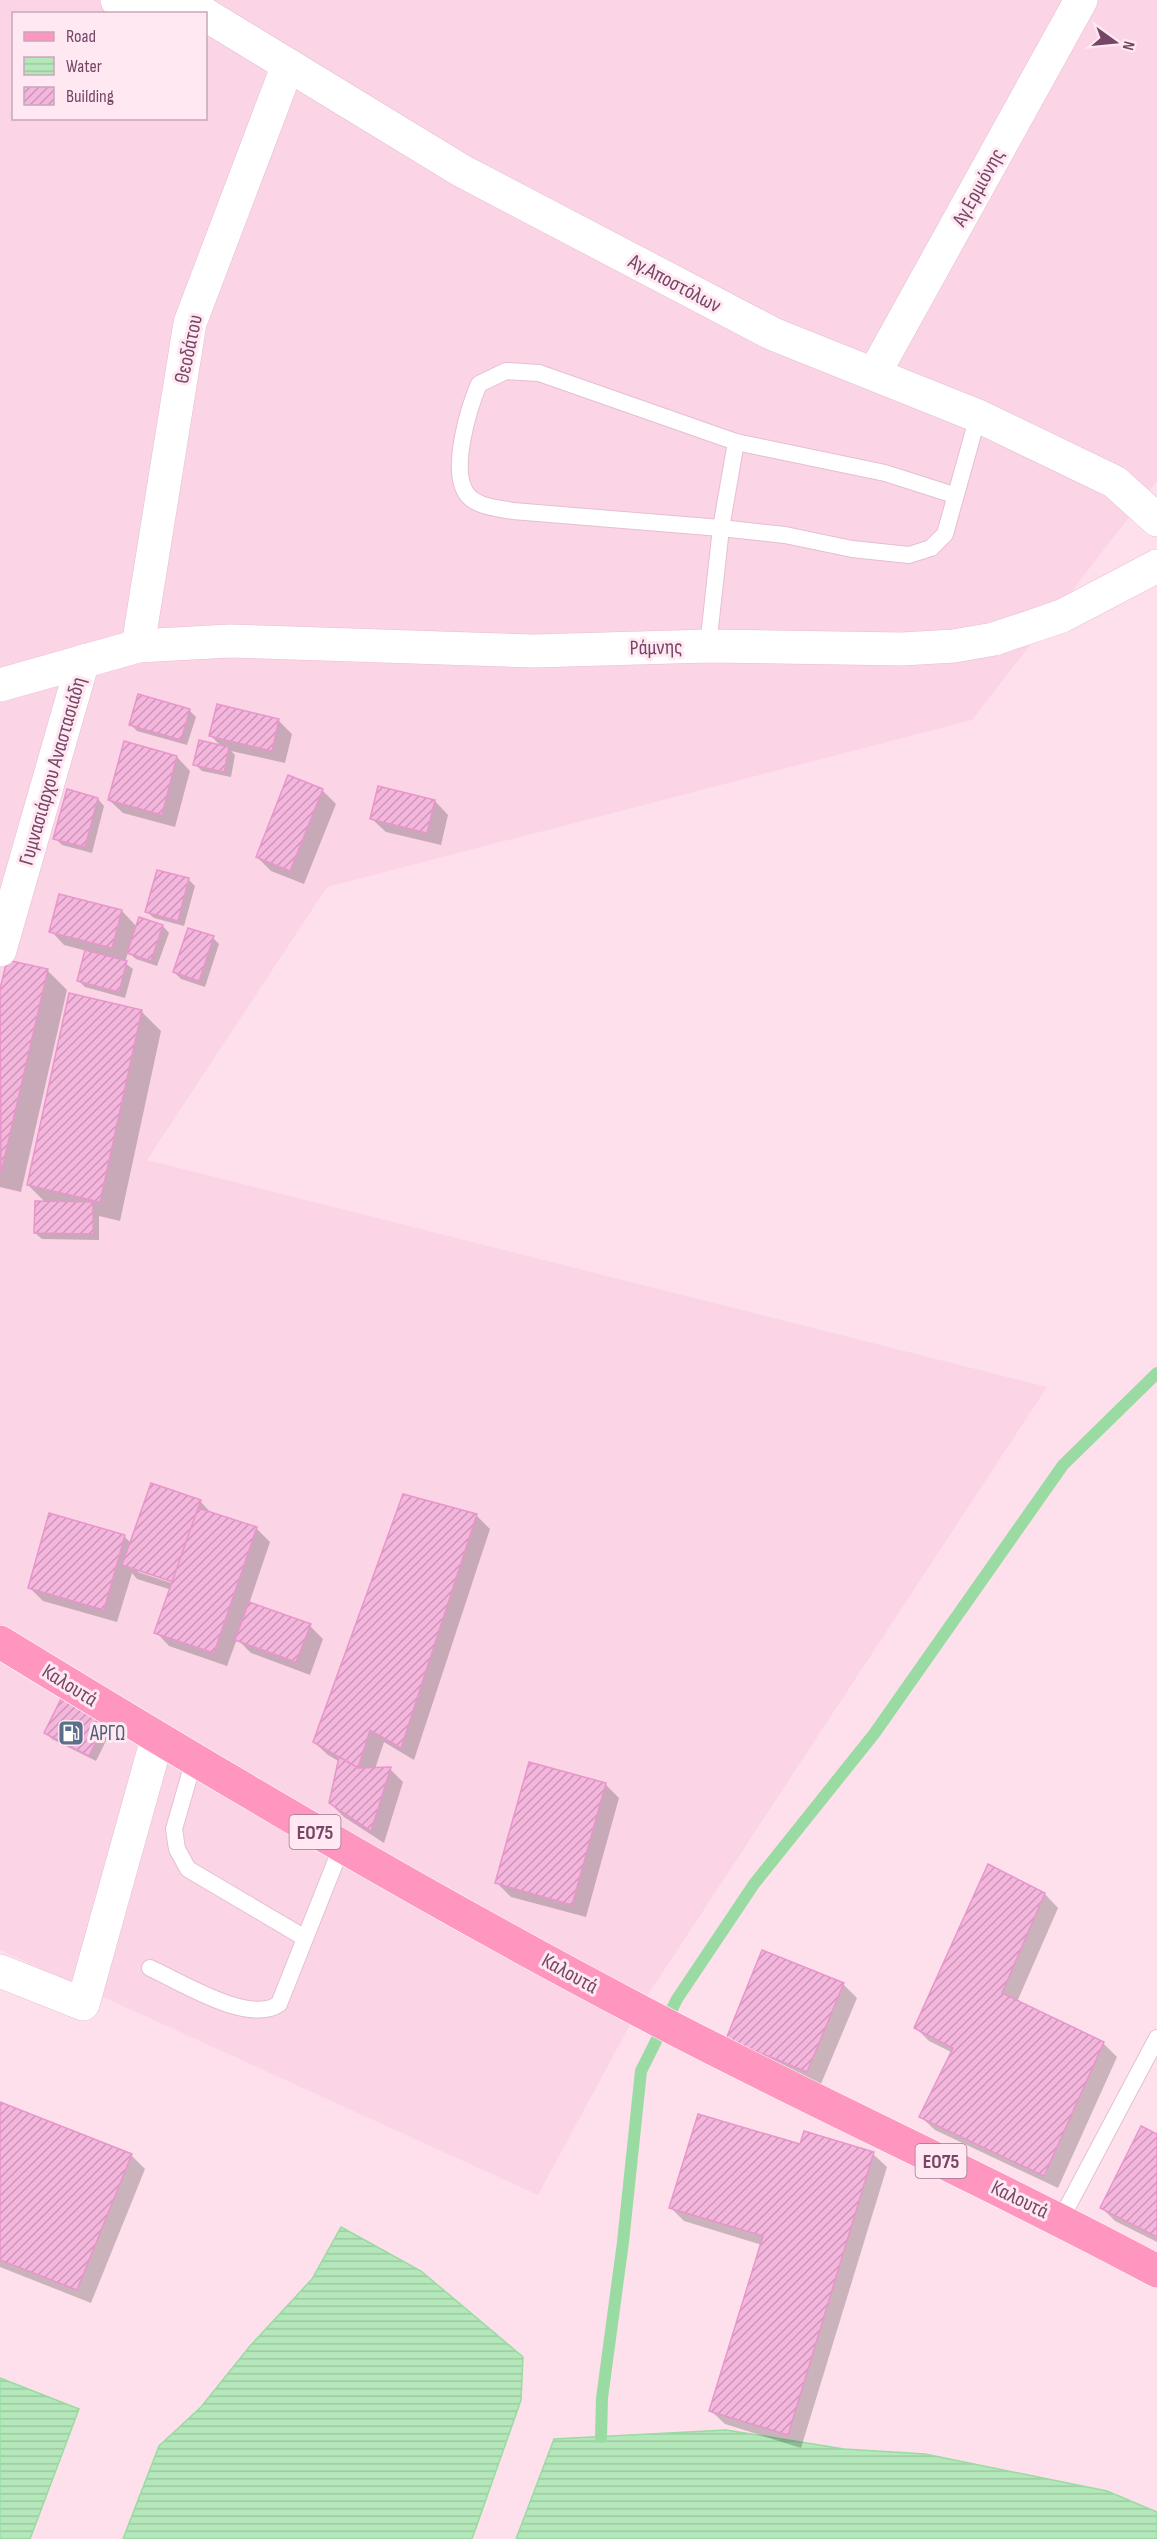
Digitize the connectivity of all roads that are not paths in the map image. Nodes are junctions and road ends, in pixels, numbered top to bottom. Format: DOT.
graph roads {
  1 [pos="117,0"];
  2 [pos="215,0"];
  3 [pos="1081,0"];
  4 [pos="192,12"];
  5 [pos="206,12"];
  6 [pos="207,16"];
  7 [pos="288,65"];
  8 [pos="874,374"];
  9 [pos="978,416"];
  10 [pos="736,442"];
  11 [pos="954,495"];
  12 [pos="1157,520"];
  13 [pos="720,528"];
  14 [pos="1157,566"];
  15 [pos="138,646"];
  16 [pos="708,646"];
  17 [pos="83,661"];
  18 [pos="0,685"];
  19 [pos="0,950"];
  20 [pos="0,1642"];
  21 [pos="157,1739"];
  22 [pos="194,1761"];
  23 [pos="341,1848"];
  24 [pos="305,1938"];
  25 [pos="150,1968"];
  26 [pos="0,1971"];
  27 [pos="1157,2038"];
  28 [pos="1061,2219"];
  29 [pos="1157,2271"];
  1 -- 4 [label="street, Αγ.Αποστόλων"];
  2 -- 5 [label="street"];
  3 -- 8 [label="street, Αγ.Ερμιόνης"];
  6 -- 7 [label="street, Αγ.Αποστόλων"];
  7 -- 8 [label="street, Αγ.Αποστόλων"];
  7 -- 15 [label="street, Θεοδάτου"];
  8 -- 9 [label="street, Αγ.Αποστόλων"];
  9 -- 11 [label="lane"];
  9 -- 12 [label="street, Αγ.Αποστόλων"];
  10 -- 11 [label="lane"];
  10 -- 13 [label="lane"];
  10 -- 13 [label="lane"];
  11 -- 13 [label="lane"];
  13 -- 16 [label="lane"];
  14 -- 16 [label="street, Ράμνης"];
  15 -- 16 [label="street, Ράμνης"];
  15 -- 17 [label="street, Ράμνης"];
  17 -- 18 [label="street, Ράμνης"];
  17 -- 19 [label="street, Γυμνασιάρχου Αναστασιάδη"];
  20 -- 21 [label="main road, Καλουτά / ΕΟ75"];
  21 -- 22 [label="main road, Καλουτά / ΕΟ75"];
  21 -- 26 [label="street"];
  22 -- 23 [label="main road, Καλουτά / ΕΟ75"];
  22 -- 24 [label="lane"];
  23 -- 24 [label="lane"];
  23 -- 28 [label="main road, Καλουτά / ΕΟ75"];
  24 -- 25 [label="lane"];
  27 -- 28 [label="lane"];
  28 -- 29 [label="main road, Καλουτά / ΕΟ75"];
}
